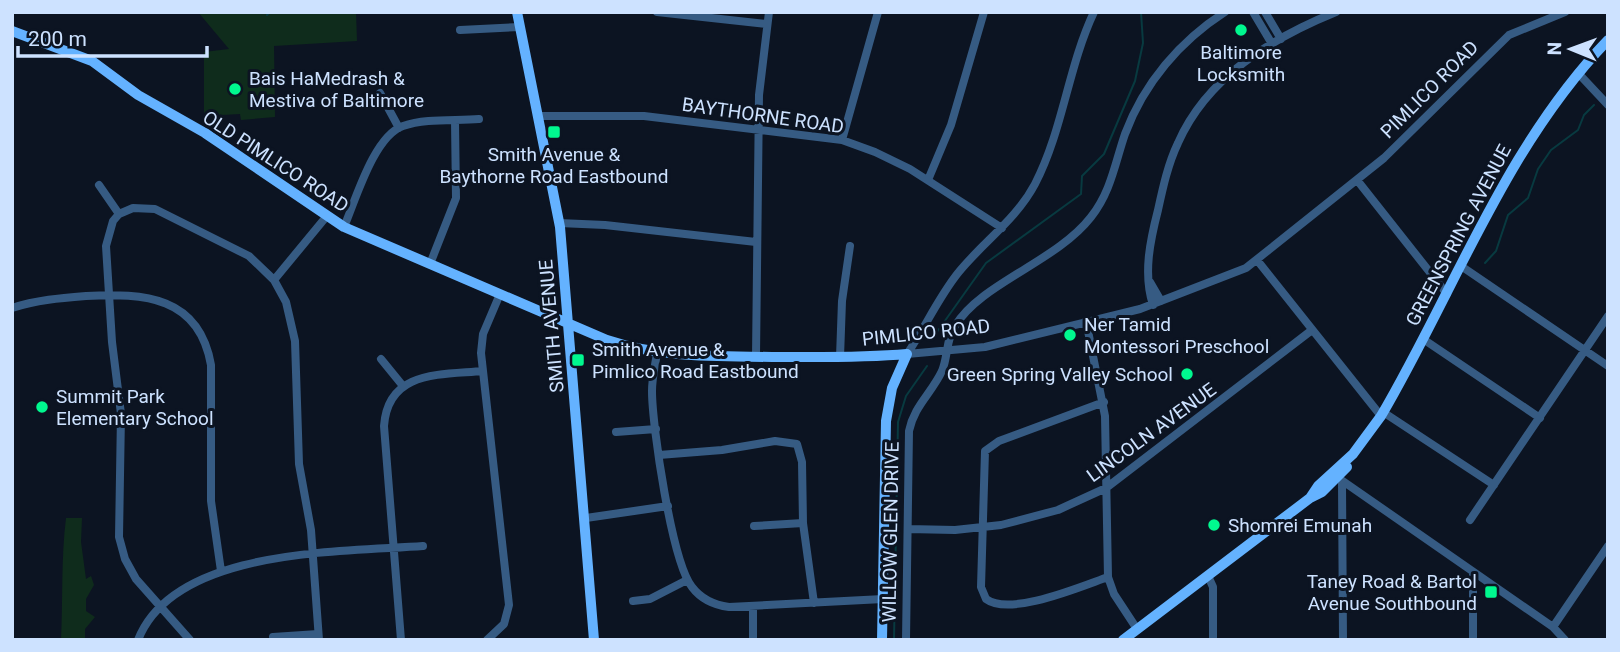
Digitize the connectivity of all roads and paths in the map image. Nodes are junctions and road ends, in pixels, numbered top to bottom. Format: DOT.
graph roads {
  1 [pos="517,12"];
  2 [pos="657,12"];
  3 [pos="769,12"];
  4 [pos="878,12"];
  5 [pos="984,12"];
  6 [pos="1094,12"];
  7 [pos="1225,12"];
  8 [pos="1254,12"];
  9 [pos="1265,12"];
  10 [pos="1336,12"];
  11 [pos="1565,12"];
  12 [pos="1547,15"];
  13 [pos="767,24"];
  14 [pos="520,27"];
  15 [pos="460,30"];
  16 [pos="12,31"];
  17 [pos="1281,39"];
  18 [pos="1608,40"];
  19 [pos="1272,44"];
  20 [pos="1578,74"];
  21 [pos="380,93"];
  22 [pos="1608,106"];
  23 [pos="539,116"];
  24 [pos="479,119"];
  25 [pos="454,121"];
  26 [pos="399,128"];
  27 [pos="758,129"];
  28 [pos="842,140"];
  29 [pos="928,180"];
  30 [pos="1357,180"];
  31 [pos="99,185"];
  32 [pos="119,214"];
  33 [pos="326,217"];
  34 [pos="559,223"];
  35 [pos="344,227"];
  36 [pos="1002,228"];
  37 [pos="756,242"];
  38 [pos="850,246"];
  39 [pos="1257,260"];
  40 [pos="430,264"];
  41 [pos="1461,266"];
  42 [pos="274,280"];
  43 [pos="1447,293"];
  44 [pos="500,294"];
  45 [pos="109,295"];
  46 [pos="1157,303"];
  47 [pos="12,308"];
  48 [pos="1608,316"];
  49 [pos="1086,321"];
  50 [pos="569,322"];
  51 [pos="1312,330"];
  52 [pos="1423,339"];
  53 [pos="947,350"];
  54 [pos="1584,350"];
  55 [pos="657,353"];
  56 [pos="907,354"];
  57 [pos="756,356"];
  58 [pos="840,357"];
  59 [pos="381,359"];
  60 [pos="1608,366"];
  61 [pos="484,371"];
  62 [pos="403,386"];
  63 [pos="1104,402"];
  64 [pos="1382,414"];
  65 [pos="1540,418"];
  66 [pos="656,429"];
  67 [pos="616,432"];
  68 [pos="659,455"];
  69 [pos="1337,478"];
  70 [pos="1494,485"];
  71 [pos="1106,488"];
  72 [pos="667,506"];
  73 [pos="586,518"];
  74 [pos="1470,520"];
  75 [pos="803,523"];
  76 [pos="754,527"];
  77 [pos="983,528"];
  78 [pos="908,529"];
  79 [pos="423,546"];
  80 [pos="1608,546"];
  81 [pos="392,548"];
  82 [pos="314,555"];
  83 [pos="221,571"];
  84 [pos="1472,572"];
  85 [pos="1208,576"];
  86 [pos="1108,577"];
  87 [pos="687,580"];
  88 [pos="883,599"];
  89 [pos="633,601"];
  90 [pos="814,603"];
  91 [pos="161,605"];
  92 [pos="753,607"];
  93 [pos="1553,627"];
  94 [pos="1137,629"];
  95 [pos="273,637"];
  96 [pos="319,637"];
  97 [pos="138,640"];
  98 [pos="190,640"];
  99 [pos="401,640"];
  100 [pos="487,640"];
  101 [pos="594,640"];
  102 [pos="753,640"];
  103 [pos="882,640"];
  104 [pos="906,640"];
  105 [pos="1122,640"];
  106 [pos="1213,640"];
  107 [pos="1343,640"];
  108 [pos="1473,640"];
  109 [pos="1565,640"];
  1 -- 14 [label="main road, SMITH AVENUE"];
  2 -- 13 [label="street"];
  3 -- 13 [label="street"];
  4 -- 28 [label="street"];
  5 -- 29 [label="street"];
  6 -- 36 [label="street"];
  7 -- 53 [label="street, WILLOW GLEN DRIVE"];
  8 -- 19 [label="street"];
  9 -- 17 [label="street"];
  10 -- 17 [label="street"];
  11 -- 12 [label="street, PIMLICO ROAD"];
  12 -- 30 [label="street, PIMLICO ROAD"];
  13 -- 27 [label="street"];
  14 -- 15 [label="street"];
  14 -- 23 [label="main road, SMITH AVENUE"];
  16 -- 33 [label="main road, OLD PIMLICO ROAD"];
  17 -- 19 [label="street"];
  18 -- 20 [label="main road, GREENSPRING AVENUE"];
  19 -- 46 [label="street"];
  20 -- 22 [label="street"];
  20 -- 41 [label="main road, GREENSPRING AVENUE"];
  21 -- 26 [label="street"];
  23 -- 27 [label="street, BAYTHORNE ROAD"];
  23 -- 34 [label="main road, SMITH AVENUE"];
  24 -- 25 [label="street"];
  25 -- 26 [label="street"];
  25 -- 40 [label="street"];
  26 -- 35 [label="street"];
  27 -- 28 [label="street, BAYTHORNE ROAD"];
  27 -- 37 [label="street"];
  28 -- 29 [label="street, BAYTHORNE ROAD"];
  29 -- 36 [label="street, BAYTHORNE ROAD"];
  30 -- 39 [label="street, PIMLICO ROAD"];
  30 -- 43 [label="street"];
  31 -- 32 [label="street"];
  32 -- 42 [label="street"];
  32 -- 45 [label="street"];
  33 -- 35 [label="main road, OLD PIMLICO ROAD"];
  33 -- 42 [label="street"];
  34 -- 37 [label="street"];
  34 -- 50 [label="main road, SMITH AVENUE"];
  35 -- 40 [label="main road, OLD PIMLICO ROAD"];
  36 -- 56 [label="street"];
  37 -- 57 [label="street"];
  38 -- 58 [label="street"];
  39 -- 46 [label="street, PIMLICO ROAD"];
  39 -- 51 [label="street"];
  40 -- 44 [label="main road, OLD PIMLICO ROAD"];
  41 -- 43 [label="main road, GREENSPRING AVENUE"];
  41 -- 54 [label="street"];
  42 -- 82 [label="street"];
  43 -- 52 [label="main road, GREENSPRING AVENUE"];
  44 -- 50 [label="main road, OLD PIMLICO ROAD"];
  44 -- 61 [label="street"];
  45 -- 47 [label="street"];
  45 -- 83 [label="street"];
  45 -- 91 [label="street"];
  46 -- 49 [label="street, PIMLICO ROAD"];
  48 -- 54 [label="street"];
  49 -- 53 [label="street, PIMLICO ROAD"];
  49 -- 63 [label="street"];
  50 -- 55 [label="main road, PIMLICO ROAD"];
  50 -- 73 [label="main road, SMITH AVENUE"];
  51 -- 64 [label="street"];
  51 -- 71 [label="street, LINCOLN AVENUE"];
  52 -- 64 [label="main road, GREENSPRING AVENUE"];
  52 -- 65 [label="street"];
  53 -- 56 [label="street, PIMLICO ROAD"];
  53 -- 78 [label="street, WILLOW GLEN DRIVE"];
  54 -- 60 [label="street"];
  54 -- 65 [label="street"];
  55 -- 57 [label="main road, PIMLICO ROAD"];
  55 -- 66 [label="street"];
  56 -- 58 [label="main road, PIMLICO ROAD"];
  56 -- 88 [label="main road, WILLOW GLEN DRIVE"];
  57 -- 58 [label="main road, PIMLICO ROAD"];
  59 -- 62 [label="street"];
  61 -- 62 [label="street"];
  61 -- 100 [label="street"];
  62 -- 81 [label="street"];
  63 -- 71 [label="street"];
  63 -- 77 [label="street"];
  64 -- 69 [label="main road, GREENSPRING AVENUE"];
  64 -- 70 [label="street"];
  65 -- 70 [label="street"];
  66 -- 67 [label="street"];
  66 -- 68 [label="street"];
  68 -- 72 [label="street"];
  68 -- 75 [label="street"];
  69 -- 84 [label="street"];
  69 -- 85 [label="main road, GREENSPRING AVENUE"];
  69 -- 107 [label="street"];
  70 -- 74 [label="street"];
  71 -- 77 [label="street, LINCOLN AVENUE"];
  71 -- 86 [label="street"];
  72 -- 73 [label="street"];
  72 -- 87 [label="street"];
  73 -- 101 [label="main road, SMITH AVENUE"];
  75 -- 76 [label="street"];
  75 -- 90 [label="street"];
  77 -- 78 [label="street, LINCOLN AVENUE"];
  77 -- 86 [label="street"];
  78 -- 104 [label="street, WILLOW GLEN DRIVE"];
  79 -- 81 [label="street"];
  80 -- 93 [label="street"];
  81 -- 82 [label="street"];
  81 -- 99 [label="street"];
  82 -- 83 [label="street"];
  82 -- 96 [label="street"];
  83 -- 91 [label="street"];
  84 -- 93 [label="street"];
  84 -- 108 [label="street"];
  85 -- 94 [label="main road, GREENSPRING AVENUE"];
  85 -- 106 [label="street"];
  86 -- 94 [label="street"];
  87 -- 89 [label="street"];
  87 -- 92 [label="street"];
  88 -- 90 [label="street"];
  88 -- 103 [label="main road, WILLOW GLEN DRIVE"];
  90 -- 92 [label="street"];
  91 -- 97 [label="street"];
  91 -- 98 [label="street"];
  92 -- 102 [label="street"];
  93 -- 109 [label="street"];
  94 -- 105 [label="main road, GREENSPRING AVENUE"];
  95 -- 96 [label="street"];
}
